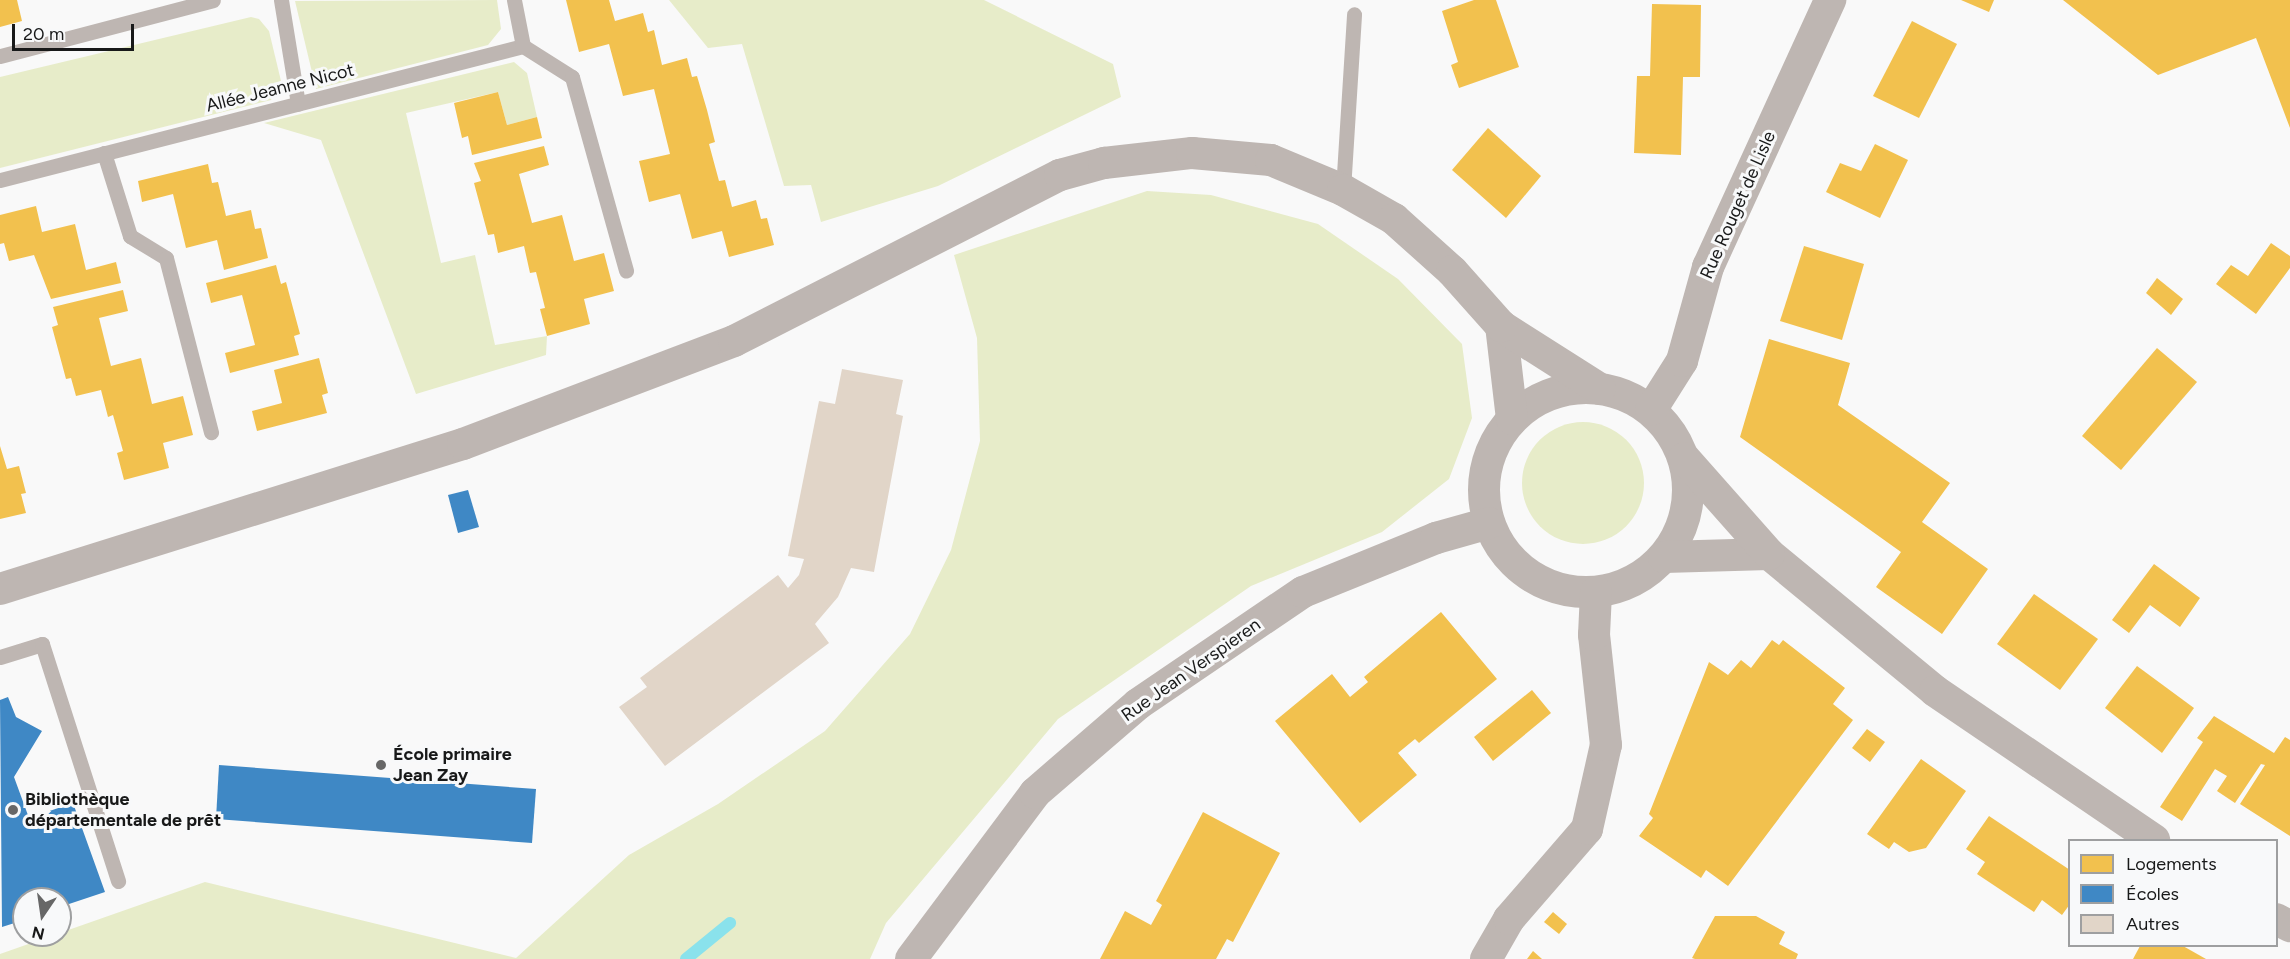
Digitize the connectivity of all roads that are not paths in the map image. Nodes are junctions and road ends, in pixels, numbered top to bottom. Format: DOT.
graph roads {
  1 [pos="213,0"];
  2 [pos="281,0"];
  3 [pos="513,0"];
  4 [pos="1830,0"];
  5 [pos="1354,14"];
  6 [pos="523,46"];
  7 [pos="0,56"];
  8 [pos="298,104"];
  9 [pos="104,153"];
  10 [pos="0,180"];
  11 [pos="1343,190"];
  12 [pos="626,271"];
  13 [pos="1501,326"];
  14 [pos="1600,389"];
  15 [pos="1651,410"];
  16 [pos="1512,419"];
  17 [pos="211,432"];
  18 [pos="1684,458"];
  19 [pos="1489,524"];
  20 [pos="1769,554"];
  21 [pos="1664,557"];
  22 [pos="0,589"];
  23 [pos="1596,592"];
  24 [pos="0,657"];
  25 [pos="2153,839"];
  26 [pos="118,881"];
  27 [pos="911,959"];
  28 [pos="1486,959"];
  1 -- 7 [label="lane"];
  2 -- 8 [label="lane"];
  3 -- 6 [label="lane"];
  4 -- 15 [label="street, Rue Rouget de Lisle"];
  5 -- 11 [label="lane"];
  6 -- 8 [label="lane, Allée Jeanne Nicot"];
  6 -- 12 [label="lane"];
  8 -- 9 [label="lane, Allée Jeanne Nicot"];
  9 -- 10 [label="lane, Allée Jeanne Nicot"];
  9 -- 17 [label="lane"];
  11 -- 13 [label="street"];
  11 -- 22 [label="street"];
  13 -- 14 [label="street"];
  13 -- 16 [label="street"];
  14 -- 15 [label="street"];
  14 -- 16 [label="street"];
  15 -- 18 [label="street"];
  16 -- 19 [label="street"];
  18 -- 20 [label="street"];
  18 -- 21 [label="street"];
  19 -- 23 [label="street"];
  19 -- 27 [label="street, Rue Jean Verspieren"];
  20 -- 21 [label="street"];
  20 -- 25 [label="street"];
  21 -- 23 [label="street"];
  23 -- 28 [label="street"];
  24 -- 26 [label="lane"];
}
